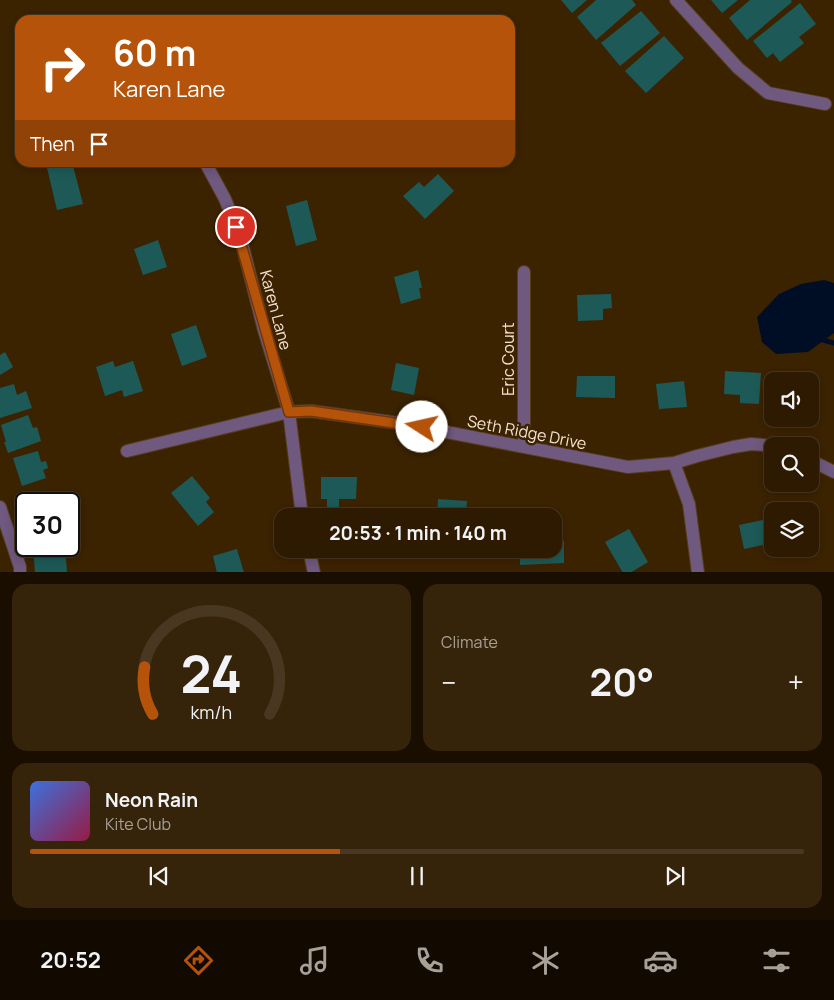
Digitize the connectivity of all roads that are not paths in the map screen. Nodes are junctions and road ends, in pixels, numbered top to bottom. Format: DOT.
graph roads {
  1 [pos="676,0"];
  2 [pos="825,104"];
  3 [pos="208,167"];
  4 [pos="524,272"];
  5 [pos="289,412"];
  6 [pos="764,445"];
  7 [pos="524,446"];
  8 [pos="126,451"];
  9 [pos="674,463"];
  10 [pos="819,464"];
  11 [pos="834,472"];
  12 [pos="0,507"];
  13 [pos="301,508"];
  14 [pos="311,558"];
  15 [pos="20,572"];
  16 [pos="314,572"];
  17 [pos="698,572"];
  1 -- 2 [label="street"];
  3 -- 5 [label="street, Karen Lane"];
  4 -- 7 [label="street, Eric Court"];
  5 -- 7 [label="street, Seth Ridge Drive"];
  5 -- 8 [label="street, Seth Ridge Drive"];
  5 -- 13 [label="street, Karen Lane"];
  6 -- 9 [label="street, Seth Ridge Drive"];
  7 -- 9 [label="street, Seth Ridge Drive"];
  9 -- 17 [label="street"];
  10 -- 11 [label="street"];
  12 -- 15 [label="street"];
  14 -- 16 [label="street"];
}
